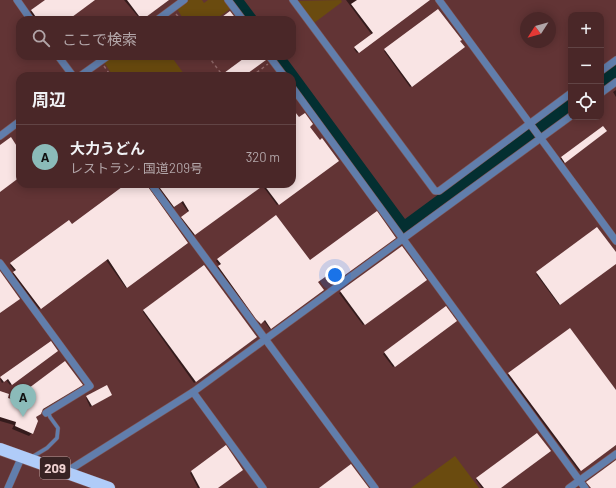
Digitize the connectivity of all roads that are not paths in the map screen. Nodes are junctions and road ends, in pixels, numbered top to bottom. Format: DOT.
graph roads {
  1 [pos="17,0"];
  2 [pos="184,0"];
  3 [pos="228,0"];
  4 [pos="293,0"];
  5 [pos="439,0"];
  6 [pos="28,16"];
  7 [pos="162,16"];
  8 [pos="240,16"];
  9 [pos="61,60"];
  10 [pos="102,60"];
  11 [pos="272,60"];
  12 [pos="616,60"];
  13 [pos="604,69"];
  14 [pos="70,72"];
  15 [pos="86,72"];
  16 [pos="281,72"];
  17 [pos="616,82"];
  18 [pos="604,91"];
  19 [pos="296,92"];
  20 [pos="568,95"];
  21 [pos="568,118"];
  22 [pos="16,124"];
  23 [pos="530,124"];
  24 [pos="0,136"];
  25 [pos="541,138"];
  26 [pos="154,188"];
  27 [pos="403,239"];
  28 [pos="616,241"];
  29 [pos="0,263"];
  30 [pos="266,340"];
  31 [pos="193,392"];
  32 [pos="47,412"];
  33 [pos="0,449"];
  34 [pos="616,454"];
  35 [pos="26,458"];
  36 [pos="66,472"];
  37 [pos="580,481"];
  38 [pos="8,488"];
  39 [pos="109,488"];
  40 [pos="263,488"];
  41 [pos="375,488"];
  42 [pos="569,488"];
  43 [pos="585,488"];
  1 -- 6 [label="street"];
  2 -- 7 [label="street"];
  3 -- 8 [label="street"];
  4 -- 23 [label="street"];
  5 -- 23 [label="street"];
  9 -- 14 [label="street"];
  10 -- 15 [label="street"];
  11 -- 16 [label="street"];
  12 -- 13 [label="street"];
  17 -- 18 [label="street"];
  19 -- 27 [label="street"];
  20 -- 23 [label="street"];
  21 -- 25 [label="street"];
  22 -- 24 [label="street"];
  23 -- 25 [label="street"];
  25 -- 27 [label="street"];
  25 -- 28 [label="street"];
  26 -- 30 [label="street"];
  27 -- 30 [label="street"];
  27 -- 37 [label="street"];
  29 -- 32 [label="street"];
  30 -- 31 [label="street"];
  30 -- 41 [label="street"];
  31 -- 36 [label="street"];
  31 -- 40 [label="street"];
  32 -- 35 [label="lane"];
  33 -- 35 [label="highway, 209"];
  34 -- 37 [label="street"];
  35 -- 36 [label="highway, 209"];
  35 -- 38 [label="street"];
  36 -- 39 [label="highway, 209"];
  37 -- 42 [label="street"];
  37 -- 43 [label="street"];
}
